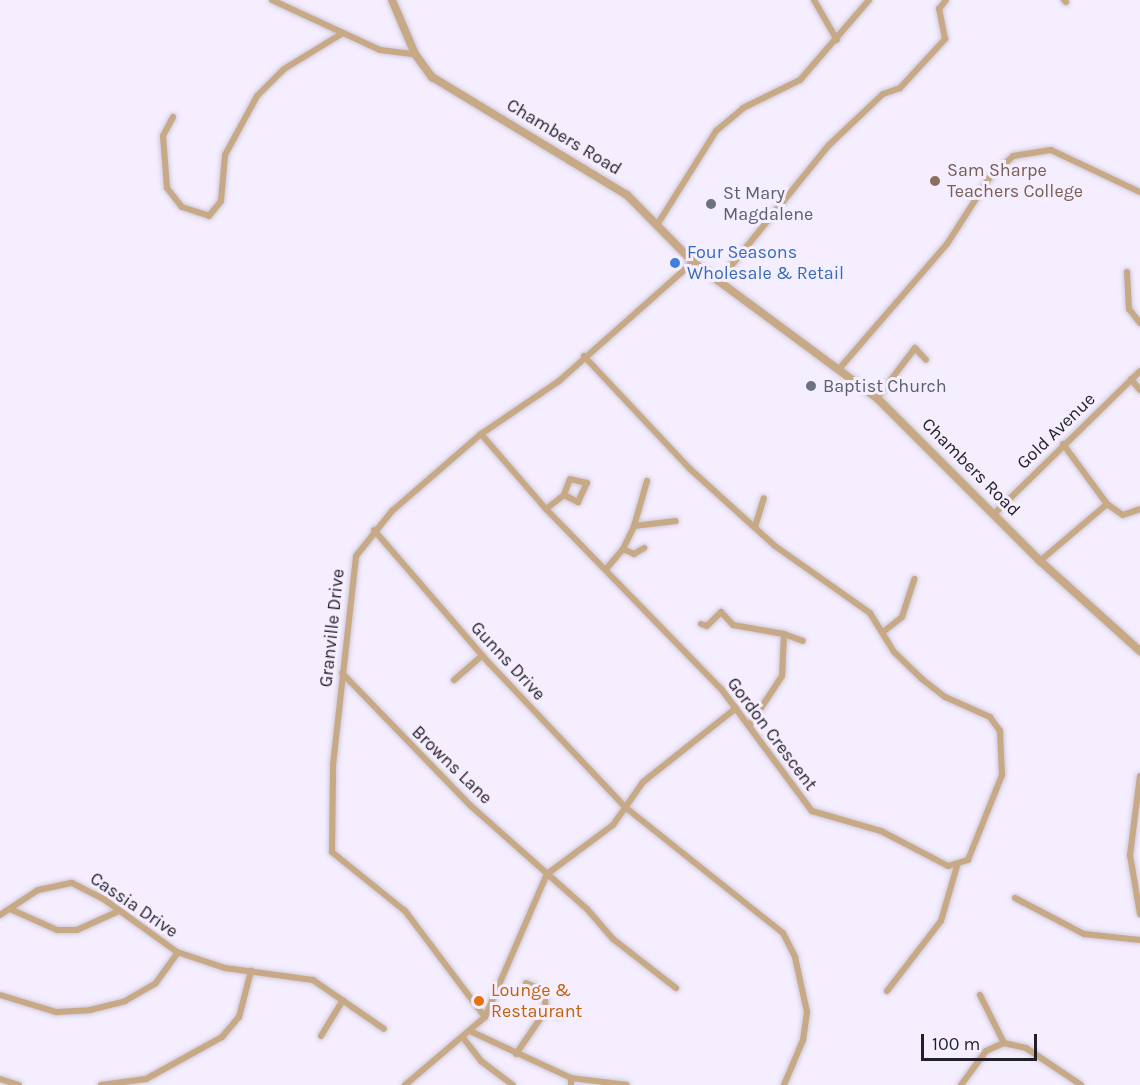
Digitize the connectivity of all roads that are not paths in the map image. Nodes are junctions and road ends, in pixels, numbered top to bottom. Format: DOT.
graph roads {
  1 [pos="272,0"];
  2 [pos="392,0"];
  3 [pos="814,0"];
  4 [pos="869,0"];
  5 [pos="946,0"];
  6 [pos="343,33"];
  7 [pos="837,40"];
  8 [pos="415,54"];
  9 [pos="173,117"];
  10 [pos="1140,192"];
  11 [pos="657,225"];
  12 [pos="693,262"];
  13 [pos="1126,272"];
  14 [pos="718,282"];
  15 [pos="1140,323"];
  16 [pos="584,356"];
  17 [pos="926,360"];
  18 [pos="839,369"];
  19 [pos="1140,371"];
  20 [pos="1131,379"];
  21 [pos="1140,390"];
  22 [pos="877,398"];
  23 [pos="481,434"];
  24 [pos="1064,444"];
  25 [pos="647,482"];
  26 [pos="564,495"];
  27 [pos="764,498"];
  28 [pos="1107,504"];
  29 [pos="1140,509"];
  30 [pos="546,510"];
  31 [pos="994,514"];
  32 [pos="676,521"];
  33 [pos="634,526"];
  34 [pos="755,527"];
  35 [pos="374,530"];
  36 [pos="644,548"];
  37 [pos="623,549"];
  38 [pos="1040,561"];
  39 [pos="607,568"];
  40 [pos="914,579"];
  41 [pos="701,624"];
  42 [pos="883,632"];
  43 [pos="784,634"];
  44 [pos="802,640"];
  45 [pos="1140,651"];
  46 [pos="482,656"];
  47 [pos="342,673"];
  48 [pos="454,680"];
  49 [pos="735,708"];
  50 [pos="749,726"];
  51 [pos="1140,776"];
  52 [pos="625,807"];
  53 [pos="957,866"];
  54 [pos="547,874"];
  55 [pos="1015,898"];
  56 [pos="10,909"];
  57 [pos="119,911"];
  58 [pos="1140,912"];
  59 [pos="0,915"];
  60 [pos="1140,940"];
  61 [pos="178,952"];
  62 [pos="251,971"];
  63 [pos="526,983"];
  64 [pos="676,988"];
  65 [pos="887,991"];
  66 [pos="0,995"];
  67 [pos="980,995"];
  68 [pos="343,1000"];
  69 [pos="546,1010"];
  70 [pos="560,1015"];
  71 [pos="485,1017"];
  72 [pos="384,1029"];
  73 [pos="472,1032"];
  74 [pos="321,1036"];
  75 [pos="464,1039"];
  76 [pos="1004,1043"];
  77 [pos="516,1054"];
  78 [pos="0,1079"];
  79 [pos="571,1081"];
  80 [pos="1071,1082"];
  81 [pos="19,1085"];
  82 [pos="101,1085"];
  83 [pos="405,1085"];
  84 [pos="513,1085"];
  85 [pos="627,1085"];
  86 [pos="784,1085"];
  87 [pos="961,1085"];
  88 [pos="1081,1085"];
  1 -- 6 [label="street"];
  2 -- 8 [label="street, Chambers Road"];
  3 -- 7 [label="street"];
  4 -- 7 [label="street"];
  5 -- 14 [label="street"];
  6 -- 8 [label="street"];
  6 -- 9 [label="street"];
  7 -- 11 [label="street"];
  8 -- 11 [label="street, Chambers Road"];
  10 -- 18 [label="street"];
  11 -- 12 [label="street, Chambers Road"];
  12 -- 14 [label="street, Chambers Road"];
  12 -- 16 [label="street, Granville Drive"];
  13 -- 15 [label="street"];
  14 -- 18 [label="street, Chambers Road"];
  16 -- 23 [label="street, Granville Drive"];
  16 -- 34 [label="street"];
  17 -- 22 [label="street"];
  18 -- 22 [label="street, Chambers Road"];
  19 -- 20 [label="street, Gold Avenue"];
  20 -- 21 [label="street"];
  20 -- 24 [label="street, Gold Avenue"];
  22 -- 31 [label="street, Chambers Road"];
  23 -- 30 [label="street, Gordon Crescent"];
  23 -- 35 [label="street, Granville Drive"];
  24 -- 28 [label="street"];
  24 -- 31 [label="street, Gold Avenue"];
  25 -- 33 [label="street"];
  26 -- 30 [label="street"];
  27 -- 34 [label="street"];
  28 -- 29 [label="street"];
  28 -- 38 [label="street"];
  30 -- 39 [label="street, Gordon Crescent"];
  31 -- 38 [label="street, Chambers Road"];
  32 -- 33 [label="street"];
  33 -- 37 [label="street"];
  34 -- 42 [label="street"];
  35 -- 46 [label="street, Gunns Drive"];
  35 -- 47 [label="street, Granville Drive"];
  36 -- 37 [label="street"];
  37 -- 39 [label="street"];
  38 -- 45 [label="street, Chambers Road"];
  39 -- 49 [label="street, Gordon Crescent"];
  40 -- 42 [label="street"];
  41 -- 43 [label="street"];
  42 -- 53 [label="street"];
  43 -- 44 [label="street"];
  43 -- 50 [label="street"];
  46 -- 48 [label="street"];
  46 -- 52 [label="street, Gunns Drive"];
  47 -- 54 [label="street, Browns Lane"];
  47 -- 71 [label="street, Granville Drive"];
  49 -- 50 [label="street, Gordon Crescent"];
  49 -- 52 [label="street"];
  50 -- 53 [label="street, Gordon Crescent"];
  51 -- 58 [label="street"];
  52 -- 54 [label="street"];
  52 -- 86 [label="street, Gunns Drive"];
  53 -- 65 [label="street"];
  54 -- 64 [label="street, Browns Lane"];
  54 -- 71 [label="street"];
  55 -- 60 [label="street"];
  56 -- 57 [label="street"];
  56 -- 57 [label="street, Cassia Drive"];
  56 -- 59 [label="street, Cassia Drive"];
  57 -- 61 [label="street, Cassia Drive"];
  61 -- 62 [label="street, Cassia Drive"];
  61 -- 66 [label="street"];
  62 -- 68 [label="street, Cassia Drive"];
  62 -- 82 [label="street"];
  63 -- 69 [label="street"];
  67 -- 76 [label="street"];
  68 -- 72 [label="street, Cassia Drive"];
  68 -- 74 [label="street"];
  69 -- 70 [label="street"];
  69 -- 77 [label="street"];
  71 -- 73 [label="street"];
  73 -- 75 [label="street"];
  73 -- 77 [label="street"];
  75 -- 83 [label="street"];
  75 -- 84 [label="street"];
  76 -- 80 [label="street"];
  76 -- 87 [label="street"];
  77 -- 79 [label="street"];
  78 -- 81 [label="street"];
  79 -- 85 [label="street"];
  80 -- 88 [label="street"];
}
